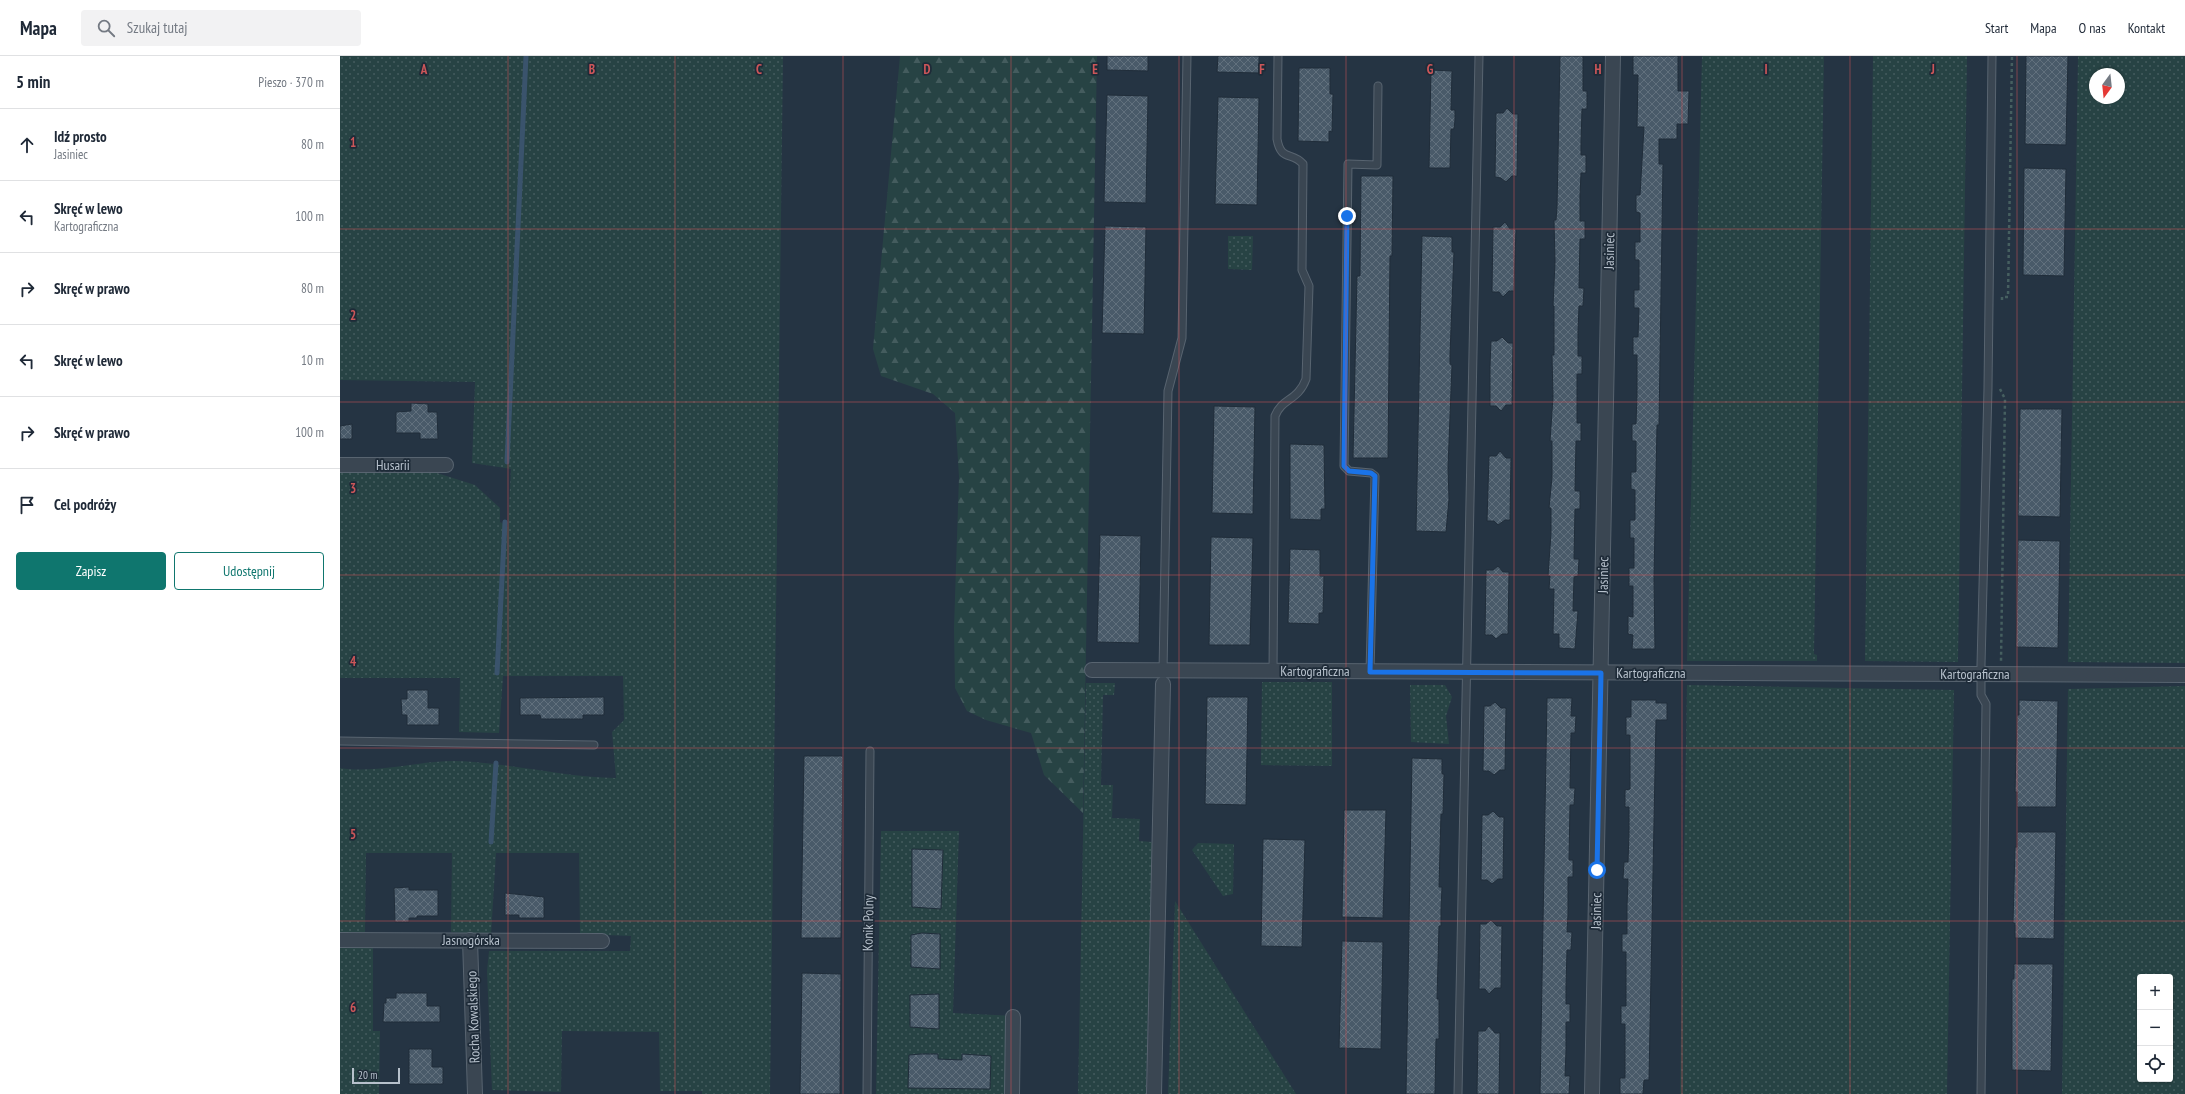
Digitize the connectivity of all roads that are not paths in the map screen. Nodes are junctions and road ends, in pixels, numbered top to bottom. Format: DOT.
graph roads {
  1 [pos="1188,56"];
  2 [pos="1278,56"];
  3 [pos="1479,56"];
  4 [pos="1613,56"];
  5 [pos="1992,56"];
  6 [pos="1378,86"];
  7 [pos="340,465"];
  8 [pos="446,465"];
  9 [pos="1092,670"];
  10 [pos="1273,671"];
  11 [pos="1370,672"];
  12 [pos="1465,672"];
  13 [pos="1601,673"];
  14 [pos="1980,674"];
  15 [pos="2185,675"];
  16 [pos="1163,677"];
  17 [pos="340,741"];
  18 [pos="594,744"];
  19 [pos="870,751"];
  20 [pos="340,940"];
  21 [pos="470,940"];
  22 [pos="602,941"];
  23 [pos="1013,1017"];
  24 [pos="475,1094"];
  25 [pos="866,1094"];
  26 [pos="1012,1094"];
  27 [pos="1154,1094"];
  28 [pos="1458,1094"];
  29 [pos="1592,1094"];
  30 [pos="1981,1094"];
  1 -- 16 [label="lane"];
  2 -- 10 [label="lane"];
  3 -- 12 [label="lane"];
  4 -- 13 [label="street, Jasiniec"];
  5 -- 14 [label="lane"];
  6 -- 11 [label="lane"];
  7 -- 8 [label="street, Husarii"];
  9 -- 16 [label="street, Kartograficzna"];
  10 -- 11 [label="street, Kartograficzna"];
  10 -- 16 [label="street, Kartograficzna"];
  11 -- 12 [label="street, Kartograficzna"];
  12 -- 13 [label="street, Kartograficzna"];
  12 -- 28 [label="lane"];
  13 -- 14 [label="street, Kartograficzna"];
  13 -- 29 [label="street, Jasiniec"];
  14 -- 15 [label="street, Kartograficzna"];
  14 -- 30 [label="lane"];
  16 -- 27 [label="street"];
  17 -- 18 [label="lane"];
  19 -- 25 [label="lane, Konik Polny"];
  20 -- 21 [label="street, Jasnogórska"];
  21 -- 22 [label="street, Jasnogórska"];
  21 -- 24 [label="street, Rocha Kowalskiego"];
  23 -- 26 [label="street"];
}
